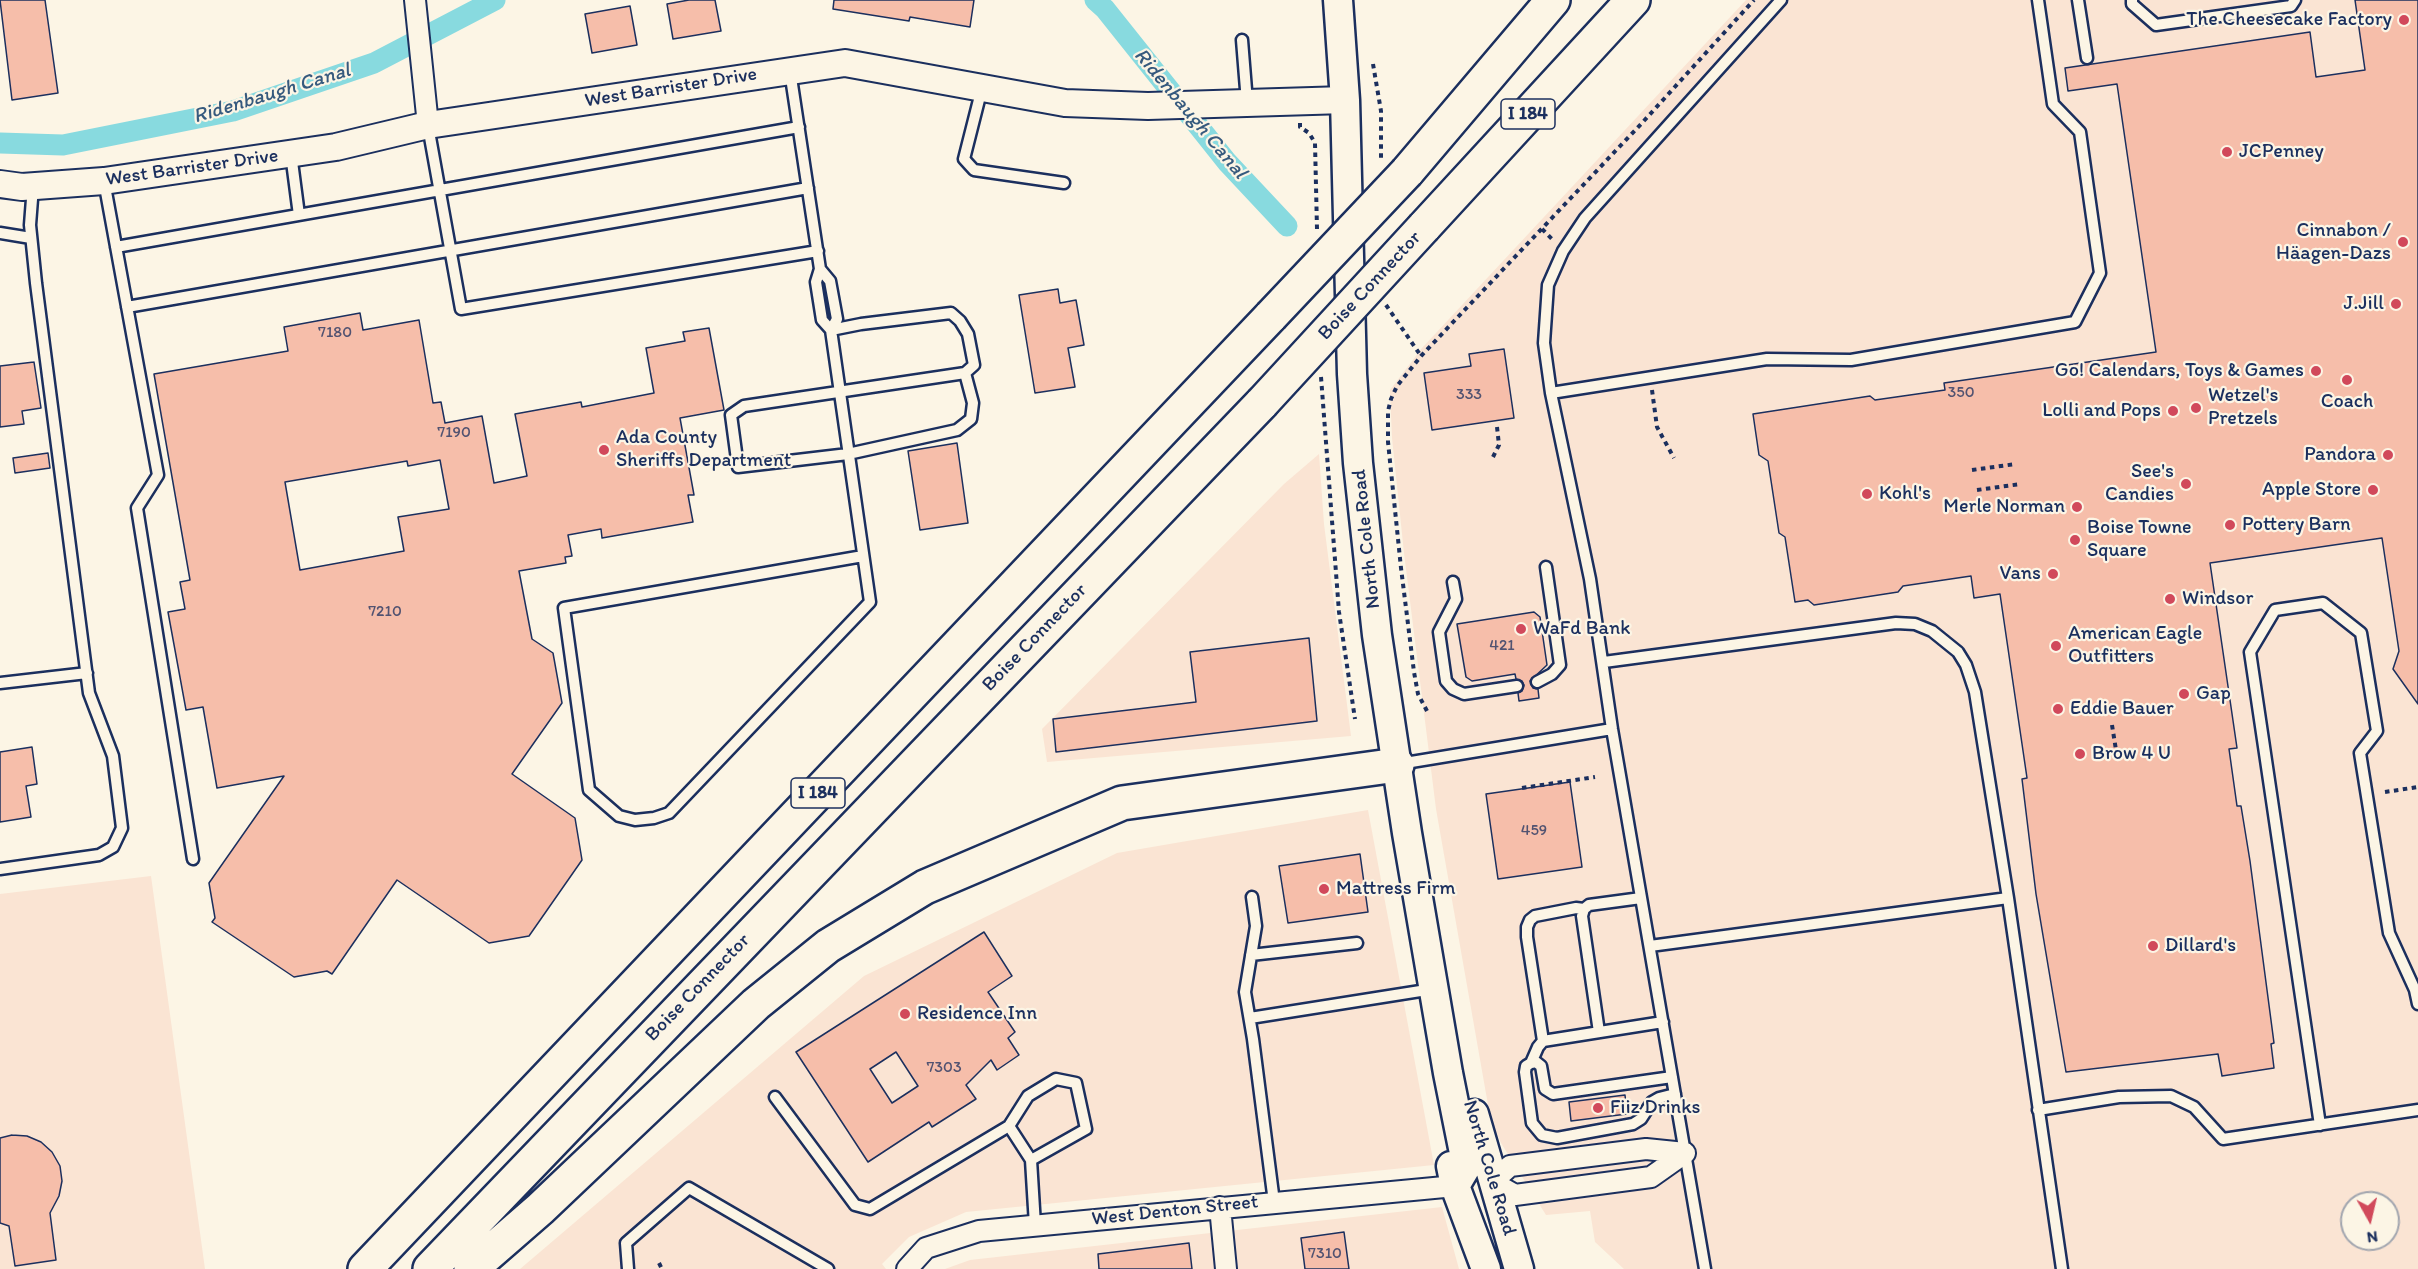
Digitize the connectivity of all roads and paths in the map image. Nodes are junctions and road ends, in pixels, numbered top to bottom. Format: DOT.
graph roads {
  1 [pos="415,0"];
  2 [pos="1338,0"];
  3 [pos="1553,0"];
  4 [pos="1633,0"];
  5 [pos="1754,0"];
  6 [pos="1781,0"];
  7 [pos="2038,0"];
  8 [pos="2078,0"];
  9 [pos="2132,0"];
  10 [pos="2295,0"];
  11 [pos="1242,40"];
  12 [pos="2087,58"];
  13 [pos="790,70"];
  14 [pos="982,88"];
  15 [pos="1345,100"];
  16 [pos="1247,102"];
  17 [pos="428,125"];
  18 [pos="799,127"];
  19 [pos="291,154"];
  20 [pos="104,181"];
  21 [pos="1064,183"];
  22 [pos="0,184"];
  23 [pos="33,186"];
  24 [pos="808,188"];
  25 [pos="440,190"];
  26 [pos="299,215"];
  27 [pos="0,233"];
  28 [pos="31,238"];
  29 [pos="116,247"];
  30 [pos="449,250"];
  31 [pos="818,251"];
  32 [pos="127,307"];
  33 [pos="831,330"];
  34 [pos="965,373"];
  35 [pos="839,391"];
  36 [pos="1551,393"];
  37 [pos="1653,398"];
  38 [pos="1497,427"];
  39 [pos="848,454"];
  40 [pos="1493,457"];
  41 [pos="1674,458"];
  42 [pos="2016,464"];
  43 [pos="1972,470"];
  44 [pos="2020,484"];
  45 [pos="1977,490"];
  46 [pos="863,556"];
  47 [pos="1546,567"];
  48 [pos="1453,582"];
  49 [pos="1337,585"];
  50 [pos="1604,662"];
  51 [pos="87,673"];
  52 [pos="1536,682"];
  53 [pos="0,683"];
  54 [pos="1517,686"];
  55 [pos="1427,711"];
  56 [pos="1355,719"];
  57 [pos="2112,725"];
  58 [pos="1612,729"];
  59 [pos="2116,750"];
  60 [pos="1396,765"];
  61 [pos="1595,777"];
  62 [pos="2418,787"];
  63 [pos="1522,788"];
  64 [pos="2385,792"];
  65 [pos="193,859"];
  66 [pos="0,869"];
  67 [pos="1252,897"];
  68 [pos="1641,898"];
  69 [pos="2008,898"];
  70 [pos="1584,909"];
  71 [pos="1357,943"];
  72 [pos="1650,946"];
  73 [pos="1251,955"];
  74 [pos="1433,989"];
  75 [pos="2418,1004"];
  76 [pos="1250,1018"];
  77 [pos="1663,1022"];
  78 [pos="1599,1032"];
  79 [pos="1543,1041"];
  80 [pos="1531,1063"];
  81 [pos="1448,1073"];
  82 [pos="1672,1077"];
  83 [pos="1675,1094"];
  84 [pos="775,1097"];
  85 [pos="2038,1110"];
  86 [pos="2418,1110"];
  87 [pos="2320,1125"];
  88 [pos="1009,1126"];
  89 [pos="1685,1153"];
  90 [pos="1031,1161"];
  91 [pos="1492,1182"];
  92 [pos="1455,1186"];
  93 [pos="1274,1202"];
  94 [pos="1220,1207"];
  95 [pos="1035,1225"];
  96 [pos="659,1263"];
  97 [pos="365,1269"];
  98 [pos="430,1269"];
  99 [pos="471,1269"];
  100 [pos="628,1269"];
  101 [pos="662,1269"];
  102 [pos="828,1269"];
  103 [pos="907,1269"];
  104 [pos="1226,1269"];
  105 [pos="1486,1269"];
  106 [pos="1501,1269"];
  107 [pos="1519,1269"];
  108 [pos="1705,1269"];
  109 [pos="2062,1269"];
  1 -- 17 [label="street"];
  2 -- 15 [label="main road, North Cole Road"];
  3 -- 97 [label="highway, I 184, bridge"];
  4 -- 98 [label="highway, Boise Connector / I 184, bridge"];
  5 -- 55 [label="path"];
  6 -- 36 [label="lane"];
  7 -- 36 [label="lane"];
  8 -- 12 [label="lane"];
  9 -- 10 [label="lane"];
  11 -- 16 [label="lane"];
  13 -- 14 [label="street, West Barrister Drive"];
  13 -- 17 [label="street, West Barrister Drive"];
  13 -- 18 [label="lane"];
  14 -- 16 [label="street, West Barrister Drive"];
  14 -- 21 [label="lane"];
  15 -- 16 [label="street, West Barrister Drive"];
  15 -- 60 [label="main road, North Cole Road"];
  17 -- 19 [label="street, West Barrister Drive"];
  17 -- 25 [label="lane"];
  18 -- 24 [label="lane"];
  18 -- 25 [label="lane"];
  19 -- 20 [label="street, West Barrister Drive"];
  19 -- 26 [label="lane"];
  20 -- 23 [label="street, West Barrister Drive"];
  20 -- 29 [label="lane"];
  22 -- 23 [label="street, West Barrister Drive"];
  23 -- 28 [label="lane"];
  24 -- 30 [label="lane"];
  24 -- 31 [label="lane"];
  25 -- 26 [label="lane"];
  25 -- 30 [label="lane"];
  26 -- 29 [label="lane"];
  27 -- 28 [label="lane"];
  28 -- 51 [label="lane"];
  29 -- 32 [label="lane"];
  30 -- 31 [label="lane"];
  30 -- 32 [label="lane"];
  31 -- 33 [label="lane"];
  32 -- 65 [label="lane"];
  33 -- 34 [label="lane"];
  33 -- 35 [label="lane"];
  34 -- 35 [label="lane"];
  34 -- 39 [label="lane"];
  35 -- 39 [label="lane"];
  35 -- 39 [label="lane"];
  36 -- 50 [label="lane"];
  37 -- 41 [label="path"];
  38 -- 40 [label="path"];
  39 -- 46 [label="lane"];
  42 -- 43 [label="path"];
  44 -- 45 [label="path"];
  46 -- 46 [label="lane"];
  47 -- 52 [label="lane"];
  48 -- 54 [label="lane"];
  49 -- 56 [label="path"];
  50 -- 58 [label="lane"];
  50 -- 69 [label="lane"];
  51 -- 53 [label="lane"];
  51 -- 66 [label="lane"];
  57 -- 59 [label="path"];
  58 -- 60 [label="lane"];
  58 -- 68 [label="lane"];
  60 -- 74 [label="main road, North Cole Road"];
  60 -- 99 [label="highway"];
  61 -- 63 [label="path"];
  62 -- 64 [label="path"];
  67 -- 73 [label="lane"];
  68 -- 70 [label="lane"];
  68 -- 72 [label="lane"];
  69 -- 72 [label="lane"];
  69 -- 85 [label="lane"];
  70 -- 78 [label="lane"];
  70 -- 79 [label="lane"];
  71 -- 73 [label="lane"];
  72 -- 77 [label="lane"];
  73 -- 76 [label="lane"];
  74 -- 76 [label="lane"];
  74 -- 81 [label="main road, North Cole Road"];
  75 -- 87 [label="lane"];
  76 -- 93 [label="lane"];
  77 -- 78 [label="lane"];
  77 -- 82 [label="lane"];
  78 -- 79 [label="lane"];
  79 -- 80 [label="lane"];
  80 -- 82 [label="lane"];
  80 -- 83 [label="lane"];
  81 -- 91 [label="main road, North Cole Road"];
  81 -- 92 [label="main road, North Cole Road"];
  82 -- 83 [label="lane"];
  83 -- 89 [label="lane"];
  84 -- 88 [label="lane"];
  85 -- 87 [label="lane"];
  85 -- 109 [label="lane"];
  86 -- 87 [label="lane"];
  88 -- 90 [label="lane"];
  88 -- 90 [label="lane"];
  89 -- 91 [label="street"];
  89 -- 91 [label="street"];
  89 -- 108 [label="lane"];
  90 -- 95 [label="lane"];
  91 -- 107 [label="main road, North Cole Road"];
  92 -- 93 [label="street, West Denton Street"];
  92 -- 105 [label="main road, North Cole Road"];
  92 -- 106 [label="main road"];
  93 -- 94 [label="street, West Denton Street"];
  94 -- 95 [label="street, West Denton Street"];
  94 -- 104 [label="street"];
  95 -- 103 [label="street, West Denton Street"];
  96 -- 101 [label="path"];
  100 -- 102 [label="lane"];
}
